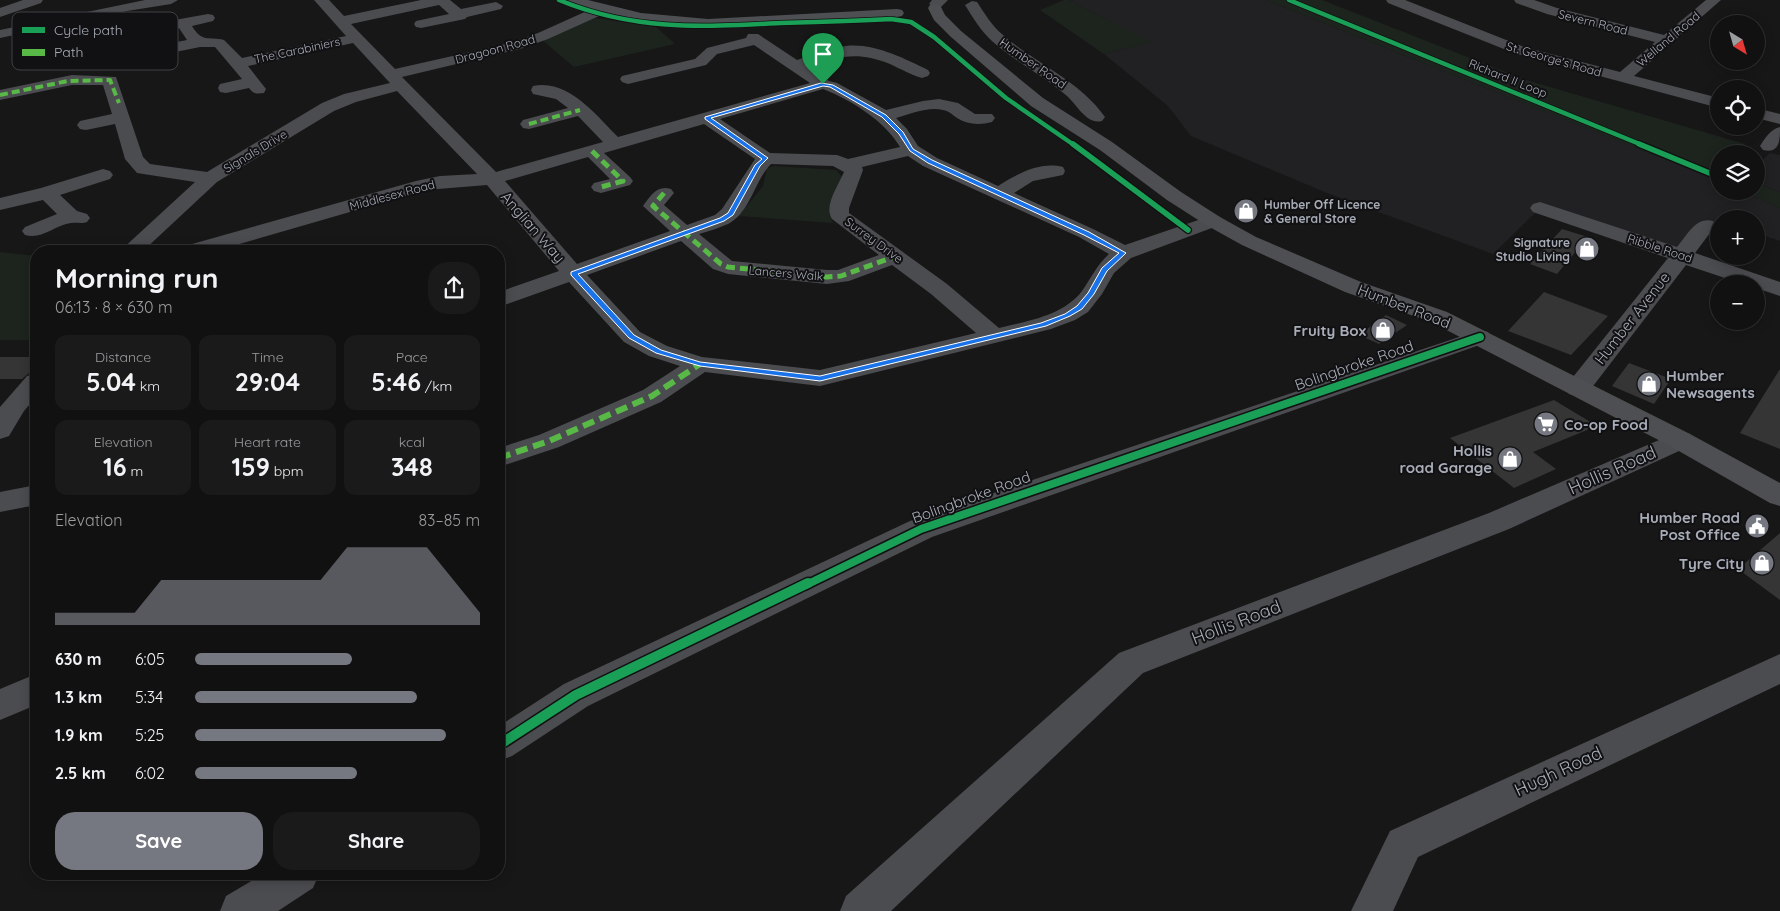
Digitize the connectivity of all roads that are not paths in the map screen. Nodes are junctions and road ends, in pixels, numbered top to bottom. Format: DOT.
graph roads {
  1 [pos="36,0"];
  2 [pos="171,0"];
  3 [pos="321,0"];
  4 [pos="441,0"];
  5 [pos="575,0"];
  6 [pos="1393,0"];
  7 [pos="1521,0"];
  8 [pos="1714,0"];
  9 [pos="884,2"];
  10 [pos="936,3"];
  11 [pos="1546,4"];
  12 [pos="496,6"];
  13 [pos="603,9"];
  14 [pos="969,9"];
  15 [pos="103,12"];
  16 [pos="0,13"];
  17 [pos="460,14"];
  18 [pos="904,14"];
  19 [pos="836,16"];
  20 [pos="208,18"];
  21 [pos="343,21"];
  22 [pos="183,23"];
  23 [pos="178,24"];
  24 [pos="421,24"];
  25 [pos="956,34"];
  26 [pos="357,38"];
  27 [pos="1666,40"];
  28 [pos="196,43"];
  29 [pos="178,47"];
  30 [pos="238,63"];
  31 [pos="796,65"];
  32 [pos="922,73"];
  33 [pos="392,76"];
  34 [pos="1622,78"];
  35 [pos="628,79"];
  36 [pos="823,84"];
  37 [pos="226,88"];
  38 [pos="539,90"];
  39 [pos="1074,92"];
  40 [pos="0,95"];
  41 [pos="1710,101"];
  42 [pos="1037,102"];
  43 [pos="580,110"];
  44 [pos="1765,115"];
  45 [pos="884,116"];
  46 [pos="1096,117"];
  47 [pos="122,118"];
  48 [pos="707,118"];
  49 [pos="986,118"];
  50 [pos="1780,119"];
  51 [pos="529,124"];
  52 [pos="86,125"];
  53 [pos="615,144"];
  54 [pos="912,150"];
  55 [pos="592,151"];
  56 [pos="766,158"];
  57 [pos="848,166"];
  58 [pos="1056,171"];
  59 [pos="103,175"];
  60 [pos="210,178"];
  61 [pos="492,179"];
  62 [pos="601,187"];
  63 [pos="47,193"];
  64 [pos="664,193"];
  65 [pos="1000,193"];
  66 [pos="0,204"];
  67 [pos="1540,208"];
  68 [pos="1213,222"];
  69 [pos="1706,226"];
  70 [pos="32,231"];
  71 [pos="685,234"];
  72 [pos="137,245"];
  73 [pos="215,245"];
  74 [pos="1123,253"];
  75 [pos="1681,255"];
  76 [pos="896,256"];
  77 [pos="574,274"];
  78 [pos="1780,289"];
  79 [pos="505,298"];
  80 [pos="993,335"];
  81 [pos="1480,337"];
  82 [pos="700,364"];
  83 [pos="1578,388"];
  84 [pos="30,389"];
  85 [pos="0,430"];
  86 [pos="1680,440"];
  87 [pos="505,456"];
  88 [pos="30,496"];
  89 [pos="1780,496"];
  90 [pos="0,502"];
  91 [pos="1780,668"];
  92 [pos="30,692"];
  93 [pos="0,705"];
  94 [pos="505,741"];
  95 [pos="290,880"];
  96 [pos="241,911"];
  97 [pos="861,911"];
  98 [pos="1372,911"];
  1 -- 16 [label="street"];
  2 -- 15 [label="street"];
  3 -- 21 [label="street, Anglian Way"];
  4 -- 17 [label="street"];
  4 -- 21 [label="street"];
  5 -- 13 [label="main road"];
  6 -- 34 [label="street, St. George's Road"];
  7 -- 11 [label="street, Severn Road"];
  8 -- 27 [label="street, Welland Road"];
  9 -- 18 [label="main road"];
  9 -- 19 [label="main road"];
  10 -- 18 [label="main road"];
  10 -- 25 [label="main road, Humber Road"];
  11 -- 27 [label="street, Severn Road"];
  12 -- 17 [label="street"];
  13 -- 19 [label="main road"];
  13 -- 33 [label="street, Dragoon Road"];
  14 -- 39 [label="street, Humber Road"];
  17 -- 24 [label="street"];
  18 -- 19 [label="main road"];
  18 -- 25 [label="main road, Humber Road"];
  20 -- 22 [label="street"];
  21 -- 26 [label="street, Anglian Way"];
  22 -- 23 [label="street"];
  22 -- 28 [label="street"];
  25 -- 42 [label="main road, Humber Road"];
  26 -- 30 [label="street, The Carabiniers"];
  26 -- 33 [label="street, Anglian Way"];
  27 -- 34 [label="street, Welland Road"];
  28 -- 29 [label="street, The Carabiniers"];
  28 -- 30 [label="street, The Carabiniers"];
  30 -- 37 [label="street, The Carabiniers"];
  31 -- 32 [label="street"];
  31 -- 35 [label="street"];
  31 -- 36 [label="street"];
  33 -- 60 [label="street, Signals Drive"];
  33 -- 61 [label="street, Anglian Way"];
  34 -- 41 [label="street, St. George's Road"];
  36 -- 45 [label="street"];
  36 -- 48 [label="street, Middlesex Road"];
  38 -- 43 [label="street"];
  39 -- 42 [label="street, Humber Road"];
  39 -- 46 [label="street, Humber Road"];
  40 -- 47 [label="street"];
  42 -- 68 [label="main road, Humber Road"];
  43 -- 51 [label="street"];
  43 -- 53 [label="street"];
  44 -- 50 [label="street"];
  45 -- 49 [label="street"];
  45 -- 54 [label="street"];
  47 -- 52 [label="street"];
  47 -- 60 [label="street"];
  48 -- 53 [label="street, Middlesex Road"];
  48 -- 56 [label="street"];
  53 -- 55 [label="street, Middlesex Road"];
  54 -- 57 [label="street"];
  54 -- 65 [label="street"];
  55 -- 61 [label="street, Middlesex Road"];
  55 -- 62 [label="street"];
  56 -- 57 [label="street"];
  56 -- 71 [label="street"];
  57 -- 76 [label="street, Surrey Drive"];
  58 -- 65 [label="street"];
  59 -- 63 [label="street"];
  60 -- 72 [label="street, Signals Drive"];
  61 -- 73 [label="street, Middlesex Road"];
  61 -- 77 [label="street, Anglian Way"];
  63 -- 66 [label="street"];
  63 -- 70 [label="street"];
  64 -- 71 [label="street"];
  65 -- 74 [label="street"];
  67 -- 75 [label="street, Ribble Road"];
  68 -- 74 [label="street, Anglian Way"];
  68 -- 81 [label="main road, Humber Road"];
  69 -- 75 [label="street, Humber Avenue"];
  71 -- 76 [label="street, Lancers Walk"];
  71 -- 77 [label="street"];
  74 -- 80 [label="street, Anglian Way"];
  75 -- 78 [label="street, Ribble Road"];
  75 -- 83 [label="street, Humber Avenue"];
  76 -- 80 [label="street, Surrey Drive"];
  77 -- 79 [label="street"];
  77 -- 82 [label="street, Anglian Way"];
  80 -- 82 [label="street, Anglian Way"];
  81 -- 83 [label="main road, Humber Road"];
  81 -- 94 [label="street, Bolingbroke Road"];
  82 -- 87 [label="street"];
  83 -- 86 [label="main road, Humber Road"];
  84 -- 85 [label="street"];
  86 -- 89 [label="main road, Humber Road"];
  86 -- 97 [label="street, Hollis Road"];
  88 -- 90 [label="street"];
  91 -- 98 [label="street, Hugh Road"];
  92 -- 93 [label="street"];
  95 -- 96 [label="street"];
}
